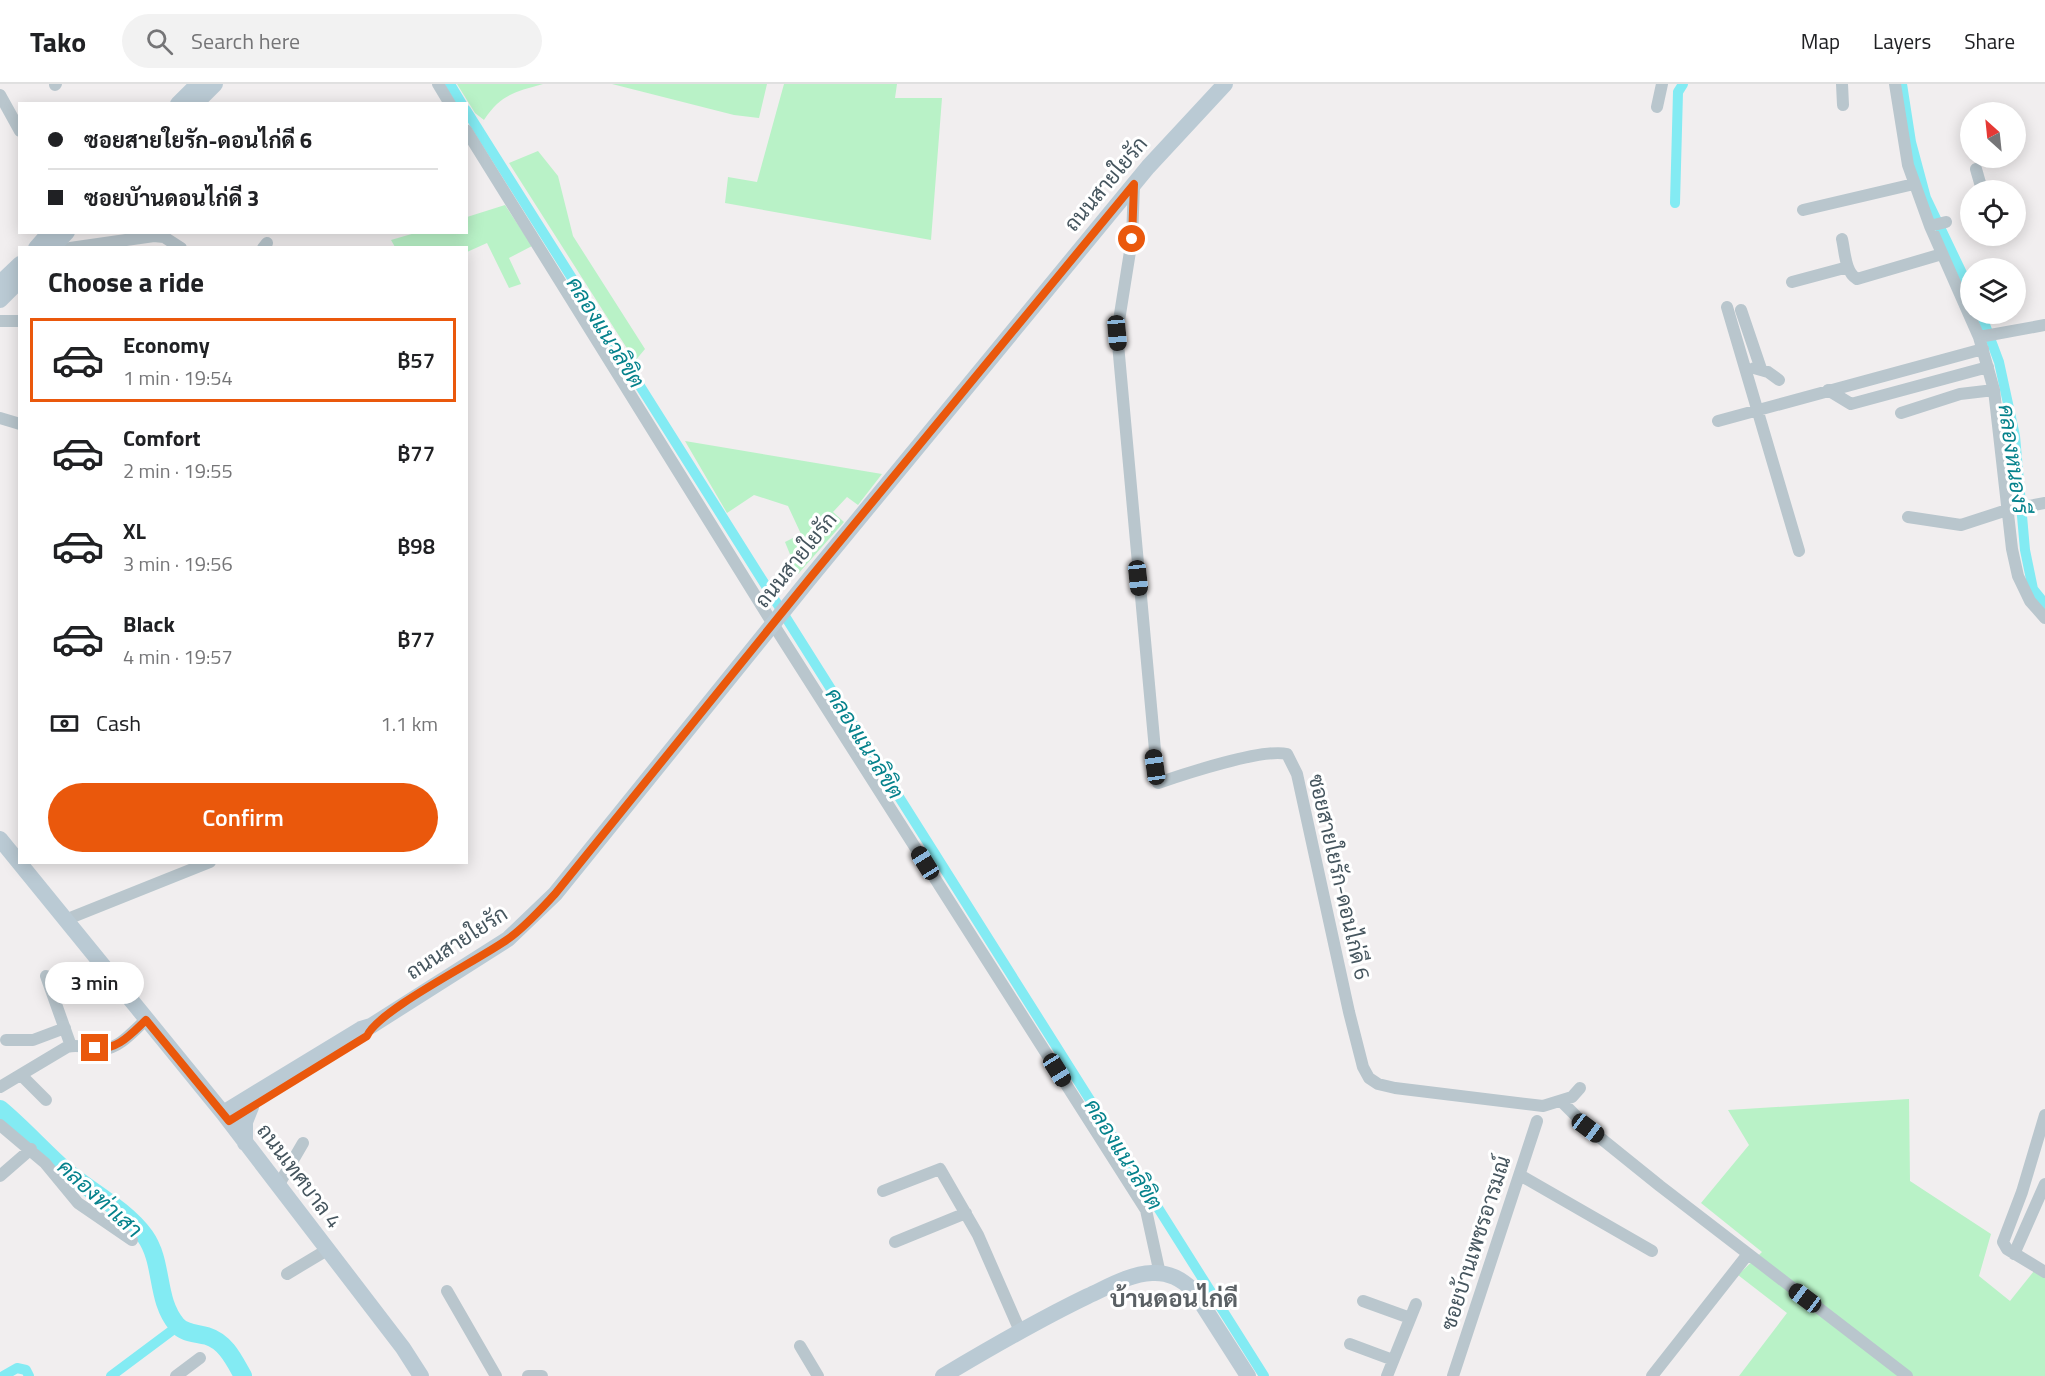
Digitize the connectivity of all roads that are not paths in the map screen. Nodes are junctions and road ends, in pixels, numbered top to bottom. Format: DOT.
graph roads {
  1 [pos="198,84"];
  2 [pos="215,84"];
  3 [pos="438,84"];
  4 [pos="1225,84"];
  5 [pos="1662,84"];
  6 [pos="1842,84"];
  7 [pos="1896,84"];
  8 [pos="0,95"];
  9 [pos="180,102"];
  10 [pos="197,102"];
  11 [pos="449,102"];
  12 [pos="1843,105"];
  13 [pos="1657,106"];
  14 [pos="18,127"];
  15 [pos="468,133"];
  16 [pos="1976,169"];
  17 [pos="1979,180"];
  18 [pos="1134,184"];
  19 [pos="1914,184"];
  20 [pos="1803,210"];
  21 [pos="48,234"];
  22 [pos="65,234"];
  23 [pos="1842,239"];
  24 [pos="38,246"];
  25 [pos="54,246"];
  26 [pos="84,246"];
  27 [pos="178,246"];
  28 [pos="1942,254"];
  29 [pos="18,266"];
  30 [pos="1848,267"];
  31 [pos="18,282"];
  32 [pos="1792,282"];
  33 [pos="0,283"];
  34 [pos="0,300"];
  35 [pos="1727,307"];
  36 [pos="1741,310"];
  37 [pos="0,321"];
  38 [pos="18,321"];
  39 [pos="2045,325"];
  40 [pos="1981,343"];
  41 [pos="1988,367"];
  42 [pos="1745,369"];
  43 [pos="1761,369"];
  44 [pos="1878,377"];
  45 [pos="1779,380"];
  46 [pos="1828,390"];
  47 [pos="1903,390"];
  48 [pos="1994,390"];
  49 [pos="1757,409"];
  50 [pos="1901,413"];
  51 [pos="0,418"];
  52 [pos="1718,421"];
  53 [pos="18,423"];
  54 [pos="2045,502"];
  55 [pos="2007,510"];
  56 [pos="1908,517"];
  57 [pos="1799,551"];
  58 [pos="780,616"];
  59 [pos="2045,618"];
  60 [pos="0,839"];
  61 [pos="18,861"];
  62 [pos="20,864"];
  63 [pos="205,864"];
  64 [pos="65,920"];
  65 [pos="46,976"];
  66 [pos="146,1020"];
  67 [pos="65,1028"];
  68 [pos="6,1040"];
  69 [pos="71,1046"];
  70 [pos="21,1075"];
  71 [pos="0,1087"];
  72 [pos="1580,1088"];
  73 [pos="207,1093"];
  74 [pos="46,1100"];
  75 [pos="249,1102"];
  76 [pos="1562,1102"];
  77 [pos="2045,1115"];
  78 [pos="226,1117"];
  79 [pos="1537,1121"];
  80 [pos="0,1125"];
  81 [pos="245,1143"];
  82 [pos="303,1143"];
  83 [pos="30,1149"];
  84 [pos="1520,1174"];
  85 [pos="0,1176"];
  86 [pos="2045,1184"];
  87 [pos="278,1186"];
  88 [pos="884,1191"];
  89 [pos="966,1213"];
  90 [pos="132,1240"];
  91 [pos="896,1242"];
  92 [pos="327,1250"];
  93 [pos="1652,1251"];
  94 [pos="1748,1254"];
  95 [pos="2014,1254"];
  96 [pos="2045,1272"];
  97 [pos="287,1274"];
  98 [pos="1160,1274"];
  99 [pos="447,1291"];
  100 [pos="1364,1301"];
  101 [pos="1416,1304"];
  102 [pos="1410,1318"];
  103 [pos="1020,1331"];
  104 [pos="1350,1344"];
  105 [pos="800,1346"];
  106 [pos="200,1358"];
  107 [pos="1393,1360"];
  108 [pos="176,1376"];
  109 [pos="421,1376"];
  110 [pos="496,1376"];
  111 [pos="528,1376"];
  112 [pos="542,1376"];
  113 [pos="818,1376"];
  114 [pos="943,1376"];
  115 [pos="1248,1376"];
  116 [pos="1387,1376"];
  117 [pos="1453,1376"];
  118 [pos="1652,1376"];
  119 [pos="1907,1376"];
  1 -- 9 [label="street"];
  2 -- 10 [label="street"];
  3 -- 11 [label="street"];
  4 -- 18 [label="street, ถนนสายใยรัก"];
  5 -- 13 [label="street"];
  6 -- 12 [label="street"];
  7 -- 19 [label="street"];
  8 -- 14 [label="street"];
  15 -- 58 [label="street"];
  16 -- 17 [label="street"];
  18 -- 58 [label="street, ถนนสายใยรัก"];
  18 -- 76 [label="street, ซอยสายใยรัก-ดอนไก่ดี 6"];
  19 -- 20 [label="street"];
  19 -- 28 [label="street"];
  21 -- 24 [label="street"];
  22 -- 25 [label="street"];
  23 -- 30 [label="street"];
  26 -- 27 [label="street"];
  28 -- 30 [label="street"];
  28 -- 40 [label="street"];
  29 -- 33 [label="street"];
  30 -- 32 [label="street"];
  31 -- 34 [label="street"];
  35 -- 42 [label="street"];
  36 -- 43 [label="street"];
  37 -- 38 [label="street"];
  39 -- 40 [label="street"];
  40 -- 41 [label="street"];
  40 -- 44 [label="street"];
  41 -- 47 [label="street"];
  41 -- 48 [label="street"];
  42 -- 43 [label="street"];
  42 -- 49 [label="street"];
  43 -- 45 [label="street"];
  44 -- 46 [label="street"];
  44 -- 47 [label="street"];
  46 -- 47 [label="street"];
  46 -- 49 [label="street"];
  48 -- 50 [label="street"];
  48 -- 55 [label="street"];
  49 -- 52 [label="street"];
  49 -- 57 [label="street"];
  51 -- 53 [label="street"];
  54 -- 55 [label="street"];
  55 -- 56 [label="street"];
  55 -- 59 [label="street"];
  58 -- 75 [label="street, ถนนสายใยรัก"];
  58 -- 98 [label="street"];
  60 -- 61 [label="street, ถนนเทศบาล 4"];
  62 -- 64 [label="street, ถนนเทศบาล 4"];
  63 -- 64 [label="street"];
  64 -- 66 [label="street, ถนนเทศบาล 4"];
  65 -- 67 [label="street"];
  66 -- 69 [label="street"];
  66 -- 73 [label="street, ถนนเทศบาล 4"];
  67 -- 68 [label="street"];
  67 -- 69 [label="street"];
  69 -- 70 [label="street"];
  70 -- 71 [label="street"];
  70 -- 74 [label="street"];
  72 -- 76 [label="street"];
  73 -- 75 [label="street"];
  73 -- 78 [label="street, ถนนเทศบาล 4"];
  75 -- 78 [label="street, ถนนสายใยรัก"];
  75 -- 81 [label="street"];
  76 -- 94 [label="street"];
  77 -- 95 [label="street"];
  78 -- 81 [label="street, ถนนเทศบาล 4"];
  79 -- 84 [label="street, ซอยบ้านเพชรอารมณ์"];
  80 -- 83 [label="street"];
  81 -- 87 [label="street, ถนนเทศบาล 4"];
  82 -- 87 [label="street"];
  83 -- 85 [label="street"];
  83 -- 90 [label="street"];
  84 -- 93 [label="street"];
  84 -- 117 [label="street, ซอยบ้านเพชรอารมณ์"];
  86 -- 95 [label="street"];
  87 -- 92 [label="street, ถนนเทศบาล 4"];
  88 -- 89 [label="street"];
  89 -- 91 [label="street"];
  89 -- 103 [label="street"];
  92 -- 97 [label="street"];
  92 -- 109 [label="street, ถนนเทศบาล 4"];
  94 -- 118 [label="street"];
  94 -- 119 [label="street"];
  95 -- 96 [label="street"];
  98 -- 103 [label="street"];
  98 -- 115 [label="street"];
  99 -- 110 [label="street"];
  100 -- 102 [label="street"];
  101 -- 102 [label="street, ซอยบ้านเพชรอารมณ์"];
  102 -- 107 [label="street, ซอยบ้านเพชรอารมณ์"];
  103 -- 114 [label="street"];
  104 -- 107 [label="street"];
  105 -- 113 [label="street"];
  106 -- 108 [label="street"];
  107 -- 116 [label="street, ซอยบ้านเพชรอารมณ์"];
  111 -- 112 [label="street"];
}
